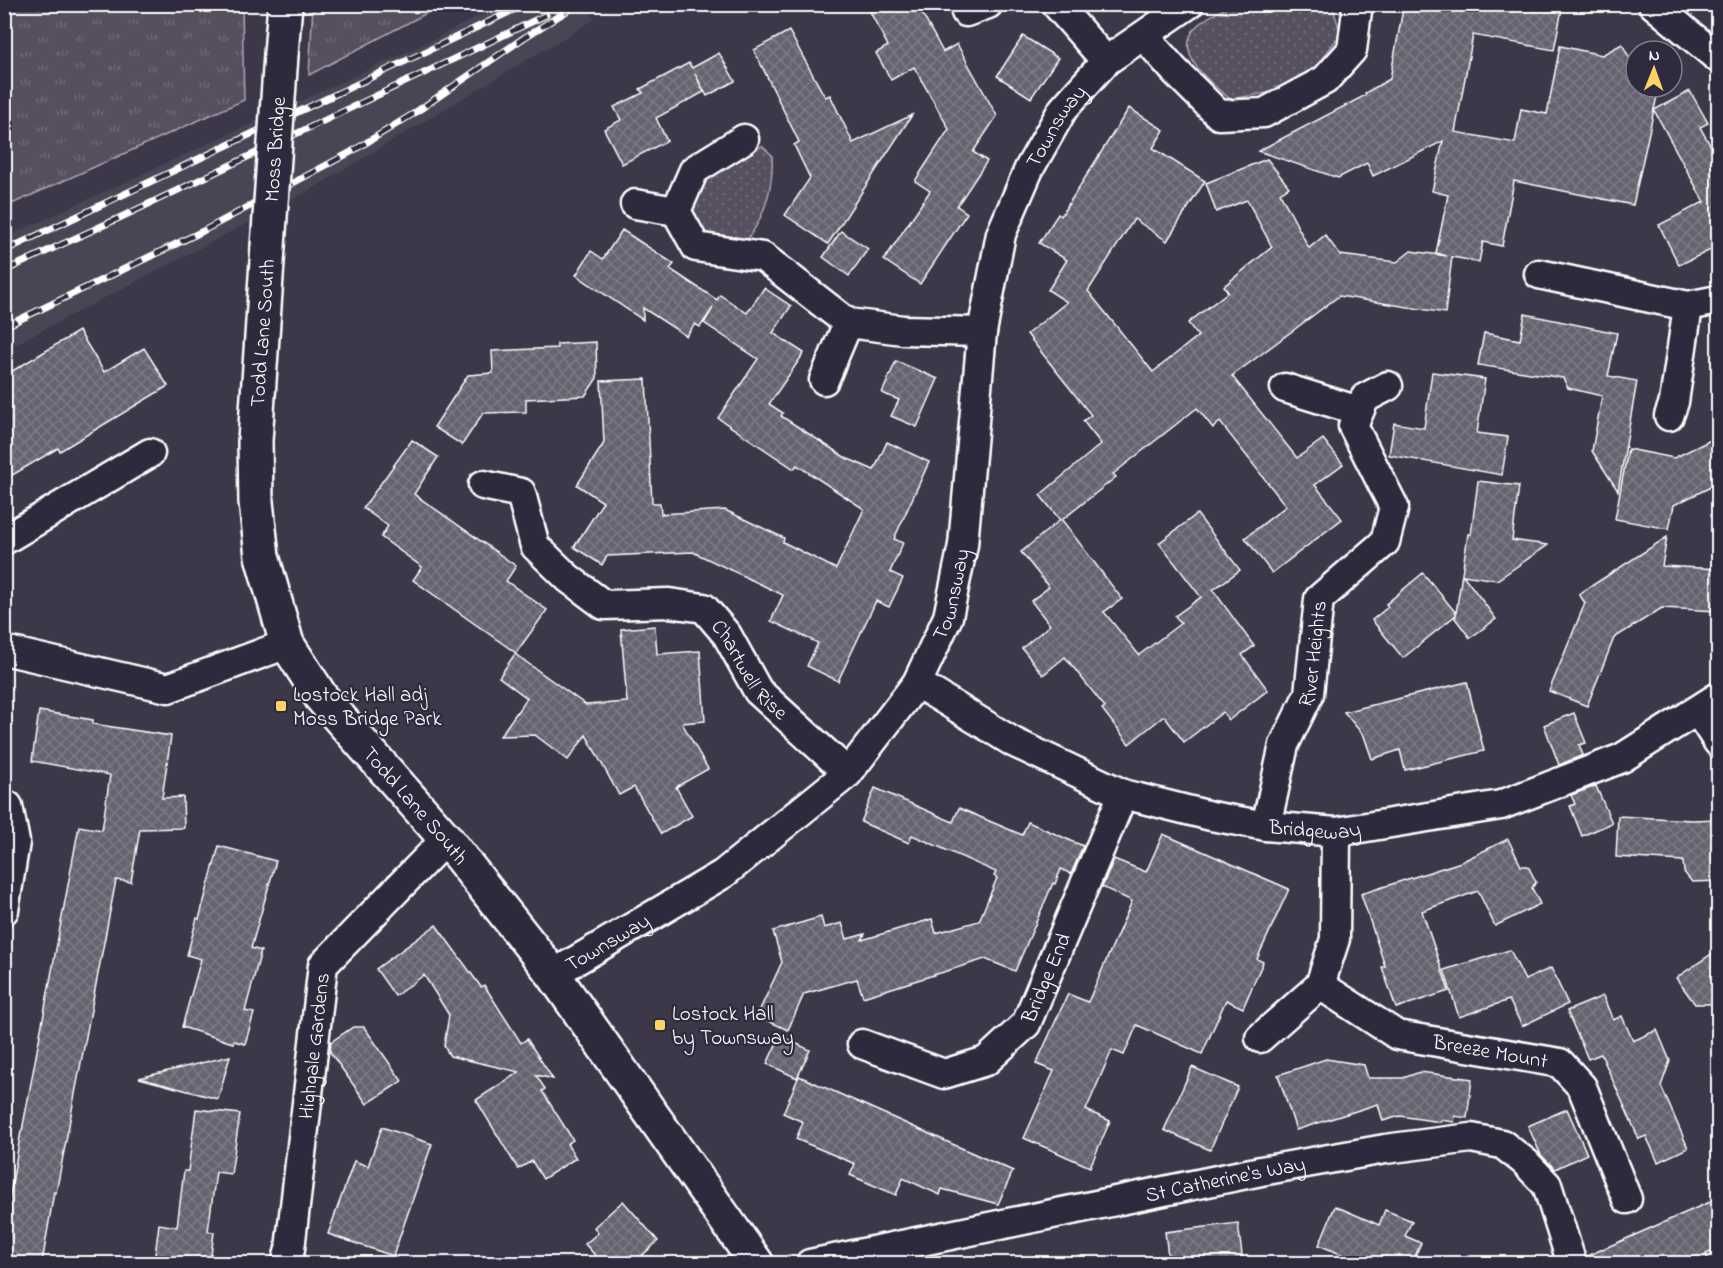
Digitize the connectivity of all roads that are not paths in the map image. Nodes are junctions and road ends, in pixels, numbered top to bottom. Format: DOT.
graph roads {
  1 [pos="285,4"];
  2 [pos="1056,4"];
  3 [pos="1189,4"];
  4 [pos="1356,4"];
  5 [pos="1653,4"];
  6 [pos="1144,36"];
  7 [pos="1719,58"];
  8 [pos="1106,61"];
  9 [pos="744,139"];
  10 [pos="635,204"];
  11 [pos="676,211"];
  12 [pos="268,247"];
  13 [pos="1539,274"];
  14 [pos="1719,300"];
  15 [pos="1688,306"];
  16 [pos="848,323"];
  17 [pos="982,332"];
  18 [pos="824,380"];
  19 [pos="1388,386"];
  20 [pos="1285,388"];
  21 [pos="1359,411"];
  22 [pos="1669,416"];
  23 [pos="150,453"];
  24 [pos="483,485"];
  25 [pos="4,540"];
  26 [pos="288,644"];
  27 [pos="4,650"];
  28 [pos="917,683"];
  29 [pos="1708,704"];
  30 [pos="1719,742"];
  31 [pos="848,773"];
  32 [pos="1123,794"];
  33 [pos="8,806"];
  34 [pos="1266,826"];
  35 [pos="1336,832"];
  36 [pos="446,839"];
  37 [pos="4,910"];
  38 [pos="553,974"];
  39 [pos="1320,985"];
  40 [pos="1260,1038"];
  41 [pos="862,1044"];
  42 [pos="1627,1199"];
  43 [pos="286,1263"];
  44 [pos="757,1263"];
  45 [pos="810,1263"];
  46 [pos="1572,1263"];
  1 -- 12 [label="street, Moss Bridge, bridge"];
  2 -- 8 [label="street"];
  3 -- 6 [label="street, Townsway"];
  4 -- 6 [label="street"];
  5 -- 7 [label="street"];
  6 -- 8 [label="street, Townsway"];
  8 -- 17 [label="street, Townsway"];
  9 -- 11 [label="street"];
  10 -- 11 [label="street"];
  11 -- 16 [label="street"];
  12 -- 26 [label="street, Todd Lane South"];
  13 -- 15 [label="street"];
  14 -- 15 [label="street"];
  15 -- 22 [label="street"];
  16 -- 17 [label="street"];
  16 -- 18 [label="street"];
  17 -- 28 [label="street, Townsway"];
  19 -- 21 [label="street"];
  20 -- 21 [label="street"];
  21 -- 34 [label="street, River Heights"];
  23 -- 25 [label="street"];
  24 -- 31 [label="street, Chartwell Rise"];
  26 -- 27 [label="street"];
  26 -- 36 [label="street, Todd Lane South"];
  28 -- 31 [label="street, Townsway"];
  28 -- 32 [label="street, Bridgeway"];
  29 -- 30 [label="street"];
  29 -- 35 [label="street, Bridgeway"];
  31 -- 38 [label="street, Townsway"];
  32 -- 34 [label="street, Bridgeway"];
  32 -- 41 [label="street, Bridge End"];
  33 -- 37 [label="street"];
  34 -- 35 [label="street, Bridgeway"];
  35 -- 39 [label="street"];
  36 -- 38 [label="street, Todd Lane South"];
  36 -- 43 [label="street, Highgale Gardens"];
  38 -- 44 [label="street, Todd Lane South"];
  39 -- 40 [label="street"];
  39 -- 42 [label="street, Breeze Mount"];
  45 -- 46 [label="street, St Catherine's Way"];
}
